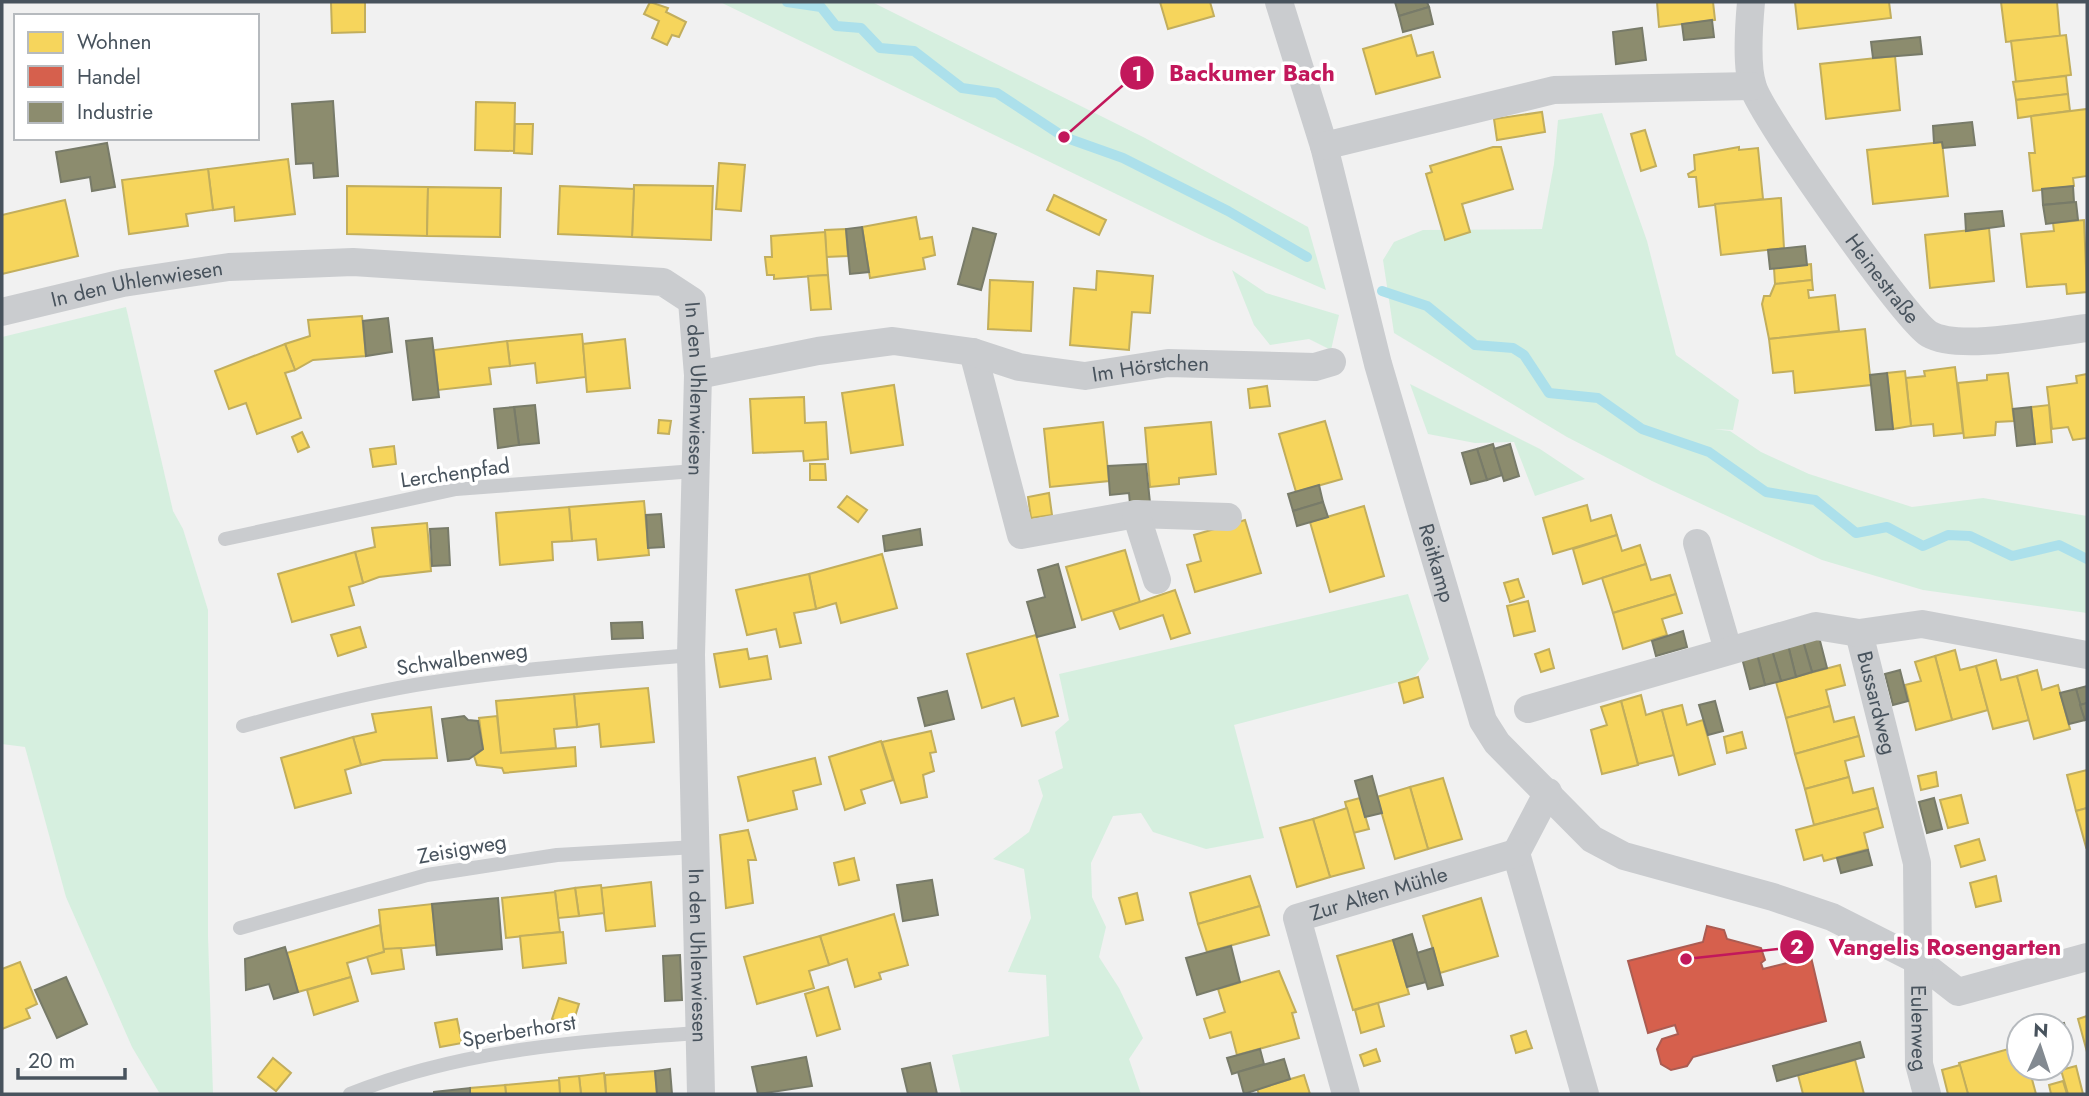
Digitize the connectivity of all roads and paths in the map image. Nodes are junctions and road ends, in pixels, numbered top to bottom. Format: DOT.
graph roads {
  1 [pos="1279,2"];
  2 [pos="1751,2"];
  3 [pos="1752,86"];
  4 [pos="1324,146"];
  5 [pos="2,313"];
  6 [pos="2087,328"];
  7 [pos="973,352"];
  8 [pos="1332,362"];
  9 [pos="698,375"];
  10 [pos="695,471"];
  11 [pos="1136,514"];
  12 [pos="1228,517"];
  13 [pos="225,540"];
  14 [pos="1697,542"];
  15 [pos="1157,580"];
  16 [pos="1858,633"];
  17 [pos="1728,650"];
  18 [pos="691,655"];
  19 [pos="2087,655"];
  20 [pos="1528,709"];
  21 [pos="243,726"];
  22 [pos="1548,792"];
  23 [pos="696,847"];
  24 [pos="1516,853"];
  25 [pos="240,928"];
  26 [pos="2087,957"];
  27 [pos="1916,960"];
  28 [pos="699,1033"];
  29 [pos="351,1094"];
  30 [pos="701,1094"];
  31 [pos="1346,1094"];
  32 [pos="1585,1094"];
  33 [pos="1927,1094"];
  1 -- 4 [label="street, Reitkamp"];
  2 -- 3 [label="street, Heinestraße"];
  3 -- 4 [label="street"];
  3 -- 6 [label="street, Heinestraße"];
  4 -- 22 [label="street, Reitkamp"];
  5 -- 9 [label="street, In den Uhlenwiesen"];
  7 -- 8 [label="street, Im Hörstchen"];
  7 -- 9 [label="street, Im Hörstchen"];
  7 -- 11 [label="street"];
  9 -- 10 [label="street, In den Uhlenwiesen"];
  10 -- 13 [label="lane, Lerchenpfad"];
  10 -- 18 [label="street, In den Uhlenwiesen"];
  11 -- 12 [label="street"];
  11 -- 15 [label="street"];
  14 -- 17 [label="street"];
  16 -- 17 [label="street"];
  16 -- 19 [label="street, Bussardweg"];
  16 -- 27 [label="street, Bussardweg"];
  17 -- 20 [label="street"];
  18 -- 21 [label="lane, Schwalbenweg"];
  18 -- 23 [label="street, In den Uhlenwiesen"];
  22 -- 24 [label="street"];
  22 -- 27 [label="street"];
  23 -- 25 [label="lane, Zeisigweg"];
  23 -- 28 [label="street, In den Uhlenwiesen"];
  24 -- 31 [label="street, Zur Alten Mühle"];
  24 -- 32 [label="street"];
  26 -- 27 [label="street"];
  27 -- 33 [label="street, Eulenweg"];
  28 -- 29 [label="lane, Sperberhorst"];
  28 -- 30 [label="street, In den Uhlenwiesen"];
}
